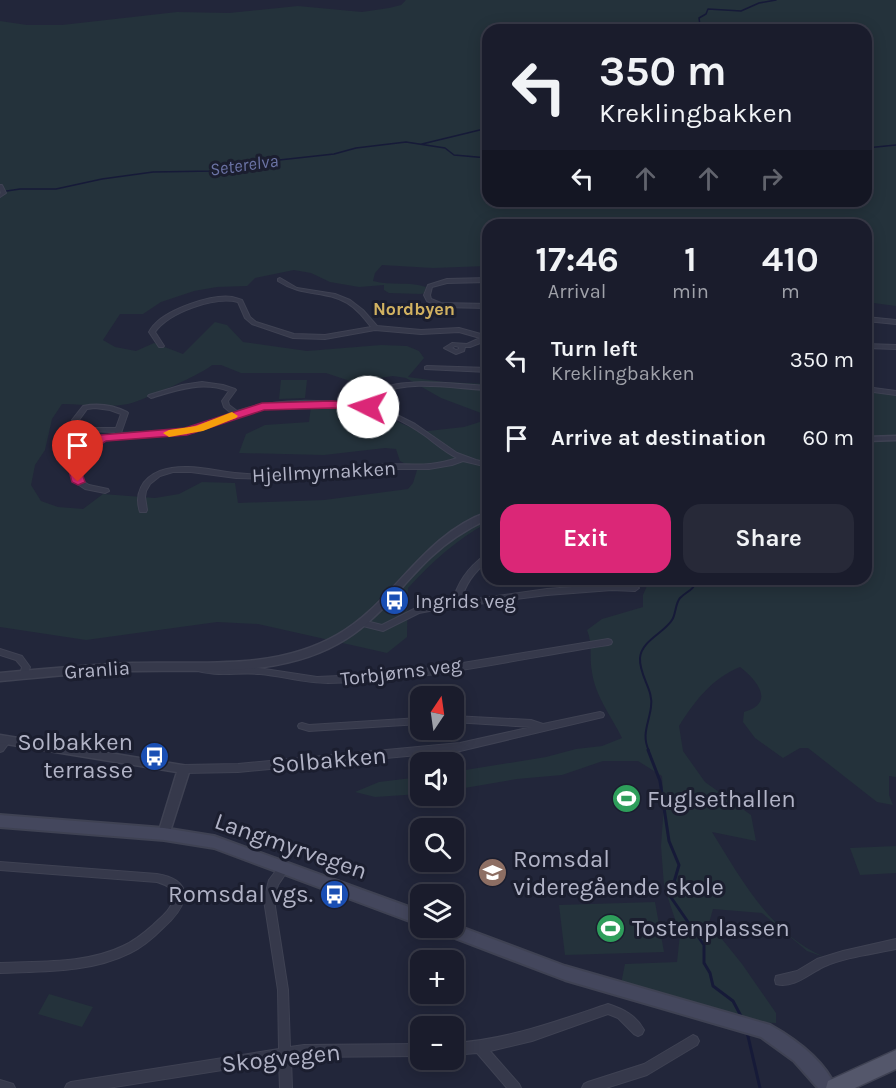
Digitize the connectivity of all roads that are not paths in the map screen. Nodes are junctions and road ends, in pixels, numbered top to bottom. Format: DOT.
graph roads {
  1 [pos="482,279"];
  2 [pos="280,280"];
  3 [pos="482,306"];
  4 [pos="872,320"];
  5 [pos="896,322"];
  6 [pos="375,328"];
  7 [pos="482,336"];
  8 [pos="482,340"];
  9 [pos="161,346"];
  10 [pos="462,346"];
  11 [pos="872,346"];
  12 [pos="896,347"];
  13 [pos="427,368"];
  14 [pos="482,370"];
  15 [pos="482,388"];
  16 [pos="872,389"];
  17 [pos="896,393"];
  18 [pos="151,396"];
  19 [pos="368,407"];
  20 [pos="236,414"];
  21 [pos="117,433"];
  22 [pos="896,438"];
  23 [pos="872,439"];
  24 [pos="461,459"];
  25 [pos="482,464"];
  26 [pos="105,491"];
  27 [pos="143,510"];
  28 [pos="482,518"];
  29 [pos="482,562"];
  30 [pos="635,588"];
  31 [pos="456,604"];
  32 [pos="362,622"];
  33 [pos="608,642"];
  34 [pos="0,652"];
  35 [pos="194,666"];
  36 [pos="24,675"];
  37 [pos="0,677"];
  38 [pos="600,715"];
  39 [pos="464,719"];
  40 [pos="410,722"];
  41 [pos="302,726"];
  42 [pos="544,728"];
  43 [pos="2,742"];
  44 [pos="184,769"];
  45 [pos="0,821"];
  46 [pos="164,834"];
  47 [pos="0,866"];
  48 [pos="285,867"];
  49 [pos="410,914"];
  50 [pos="464,935"];
  51 [pos="896,944"];
  52 [pos="0,968"];
  53 [pos="780,980"];
  54 [pos="638,1030"];
  55 [pos="693,1041"];
  56 [pos="480,1048"];
  57 [pos="464,1049"];
  58 [pos="410,1050"];
  59 [pos="286,1053"];
  60 [pos="894,1062"];
  61 [pos="119,1084"];
  62 [pos="0,1086"];
  63 [pos="9,1088"];
  64 [pos="71,1088"];
  65 [pos="286,1088"];
  66 [pos="515,1088"];
  67 [pos="588,1088"];
  68 [pos="828,1088"];
  69 [pos="835,1088"];
  1 -- 3 [label="street"];
  2 -- 6 [label="street"];
  4 -- 5 [label="street"];
  6 -- 7 [label="street"];
  6 -- 9 [label="street"];
  8 -- 10 [label="street"];
  11 -- 12 [label="street"];
  13 -- 14 [label="street"];
  15 -- 19 [label="street"];
  16 -- 17 [label="street"];
  18 -- 20 [label="street"];
  19 -- 20 [label="street"];
  19 -- 24 [label="street"];
  20 -- 21 [label="street"];
  21 -- 21 [label="street"];
  21 -- 26 [label="street"];
  22 -- 23 [label="street"];
  24 -- 25 [label="street"];
  24 -- 27 [label="street, Hjellmyrnakken"];
  28 -- 32 [label="street, Granlia"];
  29 -- 31 [label="street"];
  30 -- 31 [label="street"];
  31 -- 32 [label="street"];
  32 -- 35 [label="street, Granlia"];
  33 -- 35 [label="street, Torbjørns veg"];
  34 -- 36 [label="street"];
  35 -- 36 [label="street, Granlia"];
  36 -- 37 [label="street, Granlia"];
  38 -- 42 [label="street, Solbakken"];
  39 -- 42 [label="street, Solbakken"];
  40 -- 41 [label="street, Solbakken"];
  42 -- 44 [label="street, Solbakken"];
  43 -- 44 [label="street, Solbakken"];
  44 -- 46 [label="street"];
  45 -- 46 [label="main road, Langmyrvegen"];
  46 -- 48 [label="main road, Langmyrvegen"];
  47 -- 52 [label="street"];
  48 -- 49 [label="main road, Langmyrvegen"];
  48 -- 59 [label="street"];
  50 -- 68 [label="main road"];
  51 -- 53 [label="street"];
  54 -- 56 [label="street"];
  55 -- 67 [label="street"];
  56 -- 57 [label="street"];
  56 -- 66 [label="street"];
  58 -- 59 [label="street, Skogvegen"];
  59 -- 61 [label="street, Skogvegen"];
  59 -- 65 [label="street"];
  60 -- 69 [label="main road"];
  61 -- 64 [label="street, Skogvegen"];
  62 -- 63 [label="street"];
}
